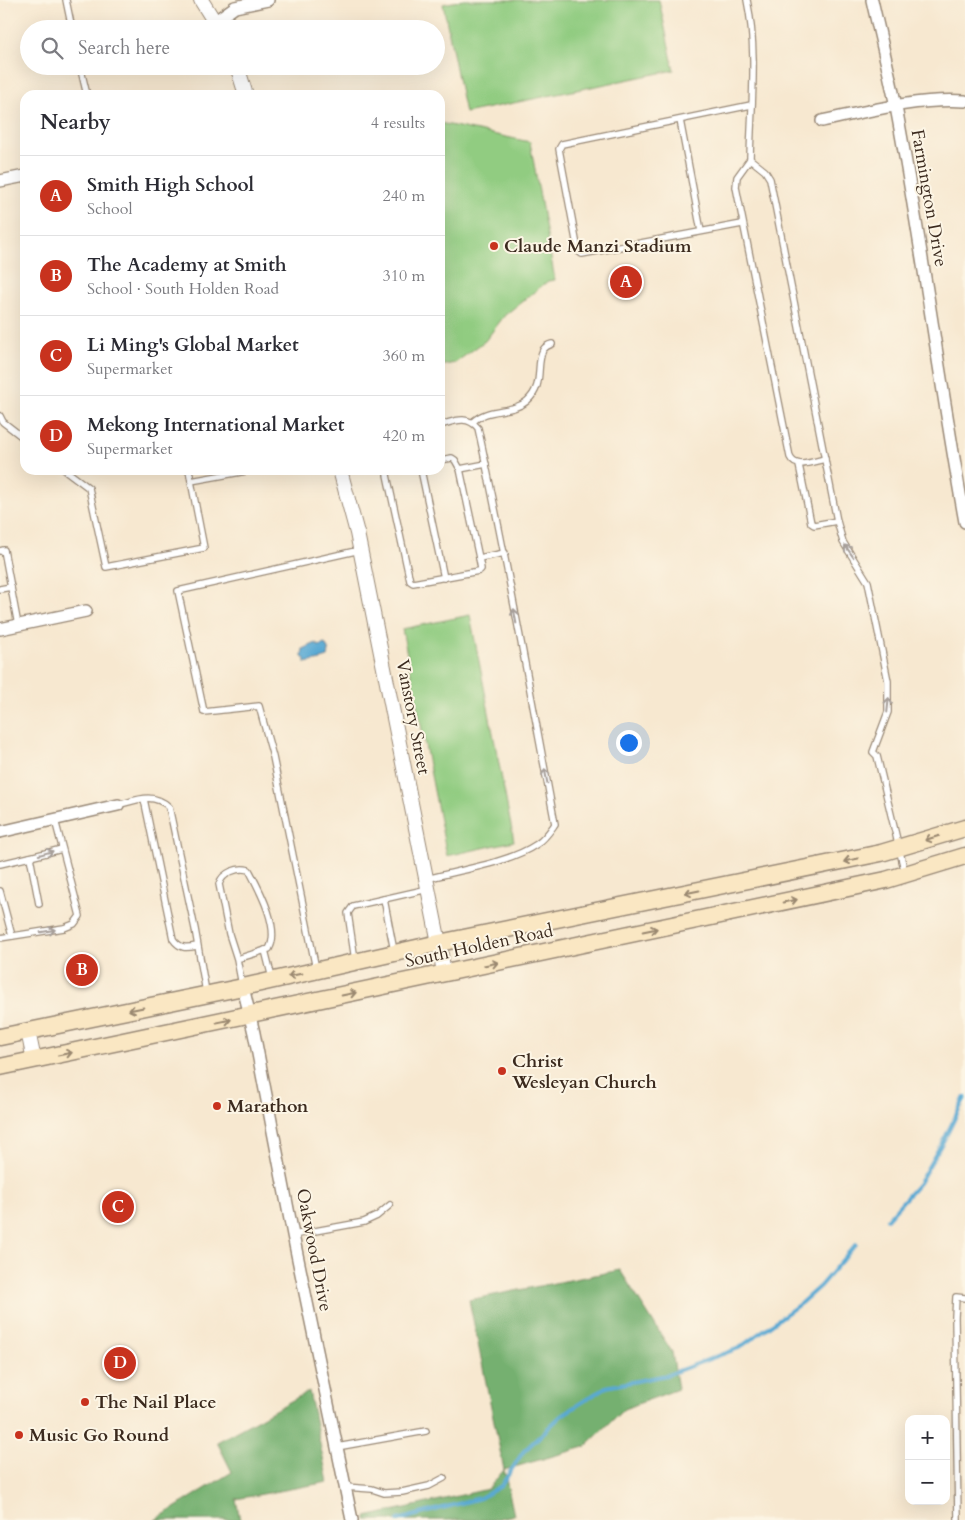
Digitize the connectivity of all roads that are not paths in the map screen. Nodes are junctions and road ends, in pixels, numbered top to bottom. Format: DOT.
graph roads {
  1 [pos="66,0"];
  2 [pos="201,0"];
  3 [pos="268,0"];
  4 [pos="746,0"];
  5 [pos="872,0"];
  6 [pos="70,20"];
  7 [pos="213,20"];
  8 [pos="222,20"];
  9 [pos="82,75"];
  10 [pos="240,75"];
  11 [pos="86,90"];
  12 [pos="244,90"];
  13 [pos="965,101"];
  14 [pos="751,105"];
  15 [pos="896,105"];
  16 [pos="680,120"];
  17 [pos="822,121"];
  18 [pos="750,159"];
  19 [pos="20,177"];
  20 [pos="0,181"];
  21 [pos="742,224"];
  22 [pos="701,231"];
  23 [pos="552,344"];
  24 [pos="0,416"];
  25 [pos="473,422"];
  26 [pos="445,424"];
  27 [pos="20,435"];
  28 [pos="445,459"];
  29 [pos="825,459"];
  30 [pos="486,464"];
  31 [pos="799,465"];
  32 [pos="460,469"];
  33 [pos="72,475"];
  34 [pos="190,475"];
  35 [pos="224,475"];
  36 [pos="341,475"];
  37 [pos="387,475"];
  38 [pos="423,475"];
  39 [pos="191,481"];
  40 [pos="837,520"];
  41 [pos="965,522"];
  42 [pos="360,550"];
  43 [pos="0,551"];
  44 [pos="506,555"];
  45 [pos="479,558"];
  46 [pos="444,578"];
  47 [pos="11,587"];
  48 [pos="0,589"];
  49 [pos="86,611"];
  50 [pos="18,625"];
  51 [pos="0,629"];
  52 [pos="144,799"];
  53 [pos="118,805"];
  54 [pos="55,820"];
  55 [pos="965,828"];
  56 [pos="0,832"];
  57 [pos="898,848"];
  58 [pos="62,849"];
  59 [pos="965,856"];
  60 [pos="30,857"];
  61 [pos="0,864"];
  62 [pos="905,875"];
  63 [pos="427,884"];
  64 [pos="0,891"];
  65 [pos="384,899"];
  66 [pos="39,904"];
  67 [pos="12,936"];
  68 [pos="0,938"];
  69 [pos="439,944"];
  70 [pos="196,946"];
  71 [pos="266,950"];
  72 [pos="394,953"];
  73 [pos="237,958"];
  74 [pos="356,962"];
  75 [pos="316,971"];
  76 [pos="444,973"];
  77 [pos="272,980"];
  78 [pos="243,987"];
  79 [pos="206,994"];
  80 [pos="250,1015"];
  81 [pos="28,1031"];
  82 [pos="0,1037"];
  83 [pos="34,1060"];
  84 [pos="0,1067"];
  85 [pos="390,1206"];
  86 [pos="293,1235"];
  87 [pos="965,1298"];
  88 [pos="426,1431"];
  89 [pos="337,1447"];
  90 [pos="444,1478"];
  91 [pos="345,1487"];
  92 [pos="352,1520"];
  93 [pos="958,1520"];
  1 -- 6 [label="lane"];
  2 -- 7 [label="street"];
  3 -- 8 [label="street"];
  4 -- 14 [label="lane"];
  5 -- 15 [label="street, Farmington Drive"];
  9 -- 11 [label="lane"];
  10 -- 12 [label="street"];
  13 -- 15 [label="street"];
  14 -- 16 [label="lane"];
  14 -- 18 [label="lane"];
  15 -- 17 [label="street"];
  15 -- 41 [label="street, Farmington Drive"];
  16 -- 22 [label="lane"];
  16 -- 22 [label="lane"];
  18 -- 21 [label="lane"];
  18 -- 29 [label="lane"];
  19 -- 20 [label="street"];
  21 -- 22 [label="lane"];
  21 -- 31 [label="lane"];
  23 -- 25 [label="lane"];
  24 -- 27 [label="lane"];
  25 -- 26 [label="lane"];
  25 -- 30 [label="lane"];
  28 -- 32 [label="lane"];
  29 -- 31 [label="lane"];
  29 -- 40 [label="lane"];
  30 -- 32 [label="lane"];
  30 -- 44 [label="lane"];
  31 -- 40 [label="lane"];
  32 -- 45 [label="lane"];
  33 -- 39 [label="lane"];
  34 -- 39 [label="lane"];
  35 -- 39 [label="lane"];
  36 -- 42 [label="street, Vanstory Street"];
  37 -- 46 [label="lane"];
  38 -- 46 [label="lane"];
  57 -- 40 [label="lane, one-way"];
  42 -- 63 [label="street, Vanstory Street"];
  42 -- 75 [label="lane"];
  43 -- 47 [label="lane"];
  44 -- 45 [label="lane"];
  63 -- 44 [label="lane, one-way"];
  45 -- 46 [label="lane"];
  47 -- 48 [label="lane"];
  47 -- 50 [label="lane"];
  49 -- 50 [label="street"];
  50 -- 51 [label="street"];
  52 -- 53 [label="lane"];
  52 -- 70 [label="lane"];
  52 -- 70 [label="lane"];
  53 -- 54 [label="street"];
  54 -- 56 [label="street"];
  54 -- 58 [label="lane"];
  55 -- 57 [label="main road, South Holden Road, one-way"];
  57 -- 62 [label="lane"];
  57 -- 69 [label="main road, South Holden Road, one-way"];
  60 -- 58 [label="lane, one-way"];
  67 -- 58 [label="lane, one-way"];
  59 -- 62 [label="main road, South Holden Road"];
  60 -- 61 [label="lane"];
  60 -- 66 [label="lane"];
  76 -- 62 [label="main road, South Holden Road, one-way"];
  63 -- 65 [label="lane"];
  63 -- 69 [label="street, Vanstory Street"];
  64 -- 67 [label="lane"];
  65 -- 72 [label="lane"];
  65 -- 74 [label="lane"];
  67 -- 68 [label="lane"];
  69 -- 72 [label="main road, South Holden Road"];
  69 -- 76 [label="street, Vanstory Street"];
  70 -- 79 [label="lane"];
  71 -- 73 [label="lane"];
  71 -- 73 [label="lane"];
  71 -- 77 [label="lane"];
  72 -- 74 [label="main road, South Holden Road"];
  73 -- 78 [label="lane"];
  74 -- 75 [label="main road, South Holden Road"];
  75 -- 77 [label="main road, South Holden Road, one-way"];
  80 -- 76 [label="main road, South Holden Road, one-way"];
  77 -- 78 [label="main road, South Holden Road"];
  78 -- 79 [label="main road, South Holden Road"];
  78 -- 80 [label="street, Oakwood Drive"];
  79 -- 81 [label="main road, South Holden Road, one-way"];
  83 -- 80 [label="main road, South Holden Road, one-way"];
  80 -- 86 [label="street, Oakwood Drive"];
  81 -- 82 [label="main road, South Holden Road"];
  81 -- 83 [label="street"];
  83 -- 84 [label="main road, South Holden Road"];
  85 -- 86 [label="lane"];
  86 -- 89 [label="street, Oakwood Drive"];
  87 -- 93 [label="lane"];
  88 -- 89 [label="lane"];
  89 -- 91 [label="street, Oakwood Drive"];
  90 -- 91 [label="lane"];
  91 -- 92 [label="street, Oakwood Drive"];
}
